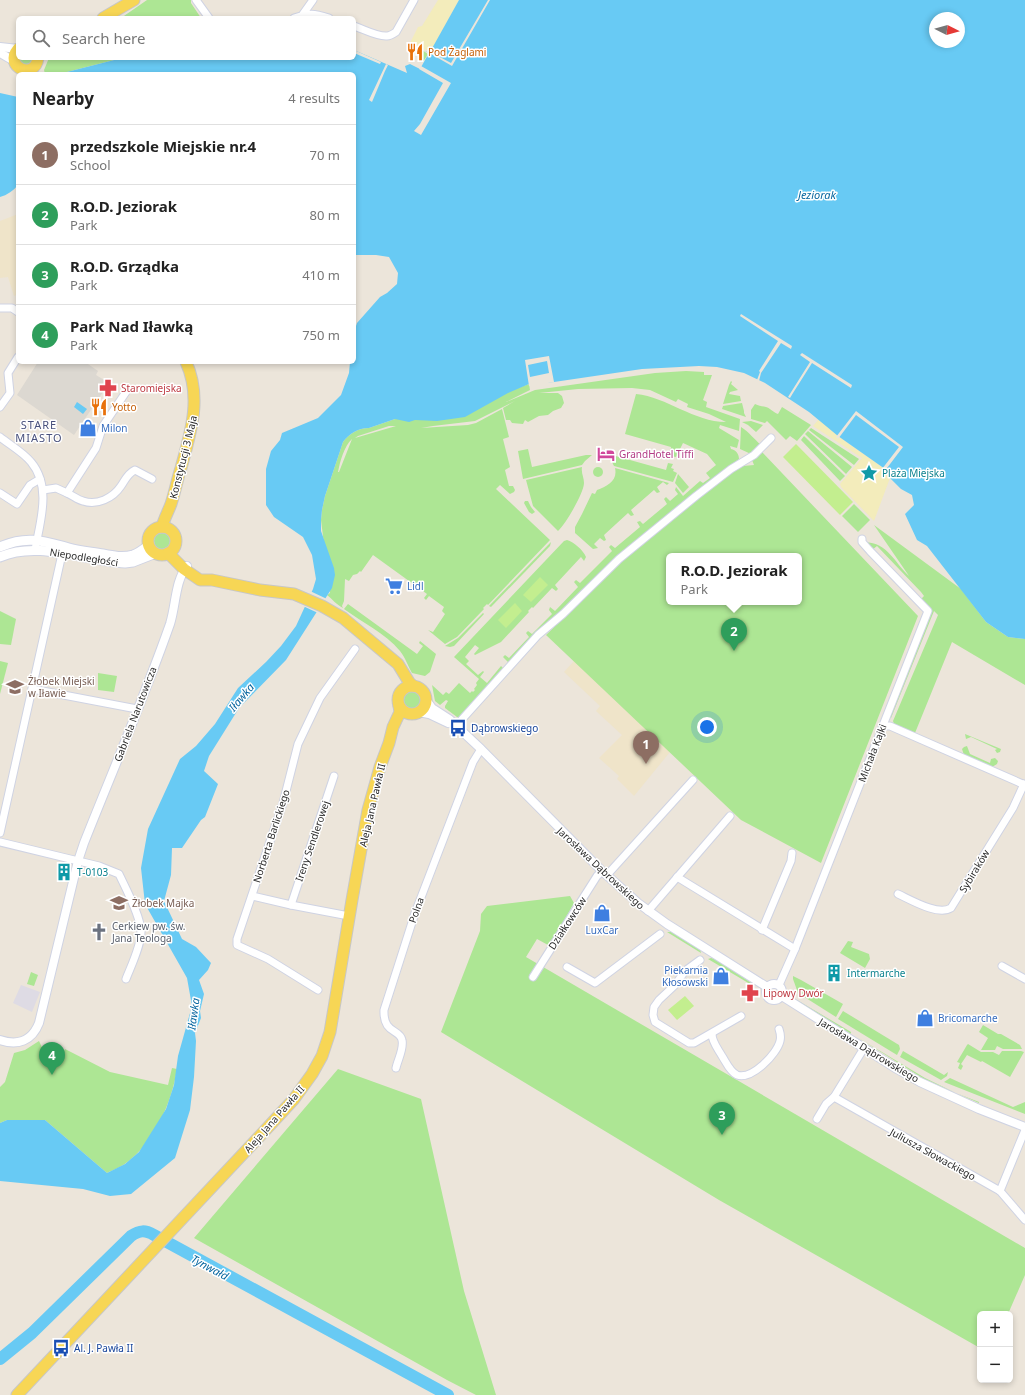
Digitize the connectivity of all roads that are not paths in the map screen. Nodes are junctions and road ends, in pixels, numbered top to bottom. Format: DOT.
graph roads {
  1 [pos="134,0"];
  2 [pos="196,0"];
  3 [pos="313,0"];
  4 [pos="414,0"];
  5 [pos="303,14"];
  6 [pos="106,16"];
  7 [pos="208,16"];
  8 [pos="298,16"];
  9 [pos="322,16"];
  10 [pos="356,27"];
  11 [pos="0,47"];
  12 [pos="16,49"];
  13 [pos="16,52"];
  14 [pos="0,53"];
  15 [pos="37,63"];
  16 [pos="19,68"];
  17 [pos="0,308"];
  18 [pos="16,311"];
  19 [pos="16,360"];
  20 [pos="187,364"];
  21 [pos="126,392"];
  22 [pos="0,407"];
  23 [pos="0,437"];
  24 [pos="771,438"];
  25 [pos="40,479"];
  26 [pos="152,479"];
  27 [pos="43,490"];
  28 [pos="67,492"];
  29 [pos="0,493"];
  30 [pos="166,528"];
  31 [pos="37,540"];
  32 [pos="862,540"];
  33 [pos="0,547"];
  34 [pos="152,549"];
  35 [pos="36,550"];
  36 [pos="171,551"];
  37 [pos="62,554"];
  38 [pos="0,557"];
  39 [pos="186,567"];
  40 [pos="355,648"];
  41 [pos="390,658"];
  42 [pos="413,686"];
  43 [pos="32,689"];
  44 [pos="402,690"];
  45 [pos="426,701"];
  46 [pos="400,706"];
  47 [pos="137,710"];
  48 [pos="415,713"];
  49 [pos="455,725"];
  50 [pos="883,726"];
  51 [pos="389,742"];
  52 [pos="481,749"];
  53 [pos="334,776"];
  54 [pos="693,780"];
  55 [pos="1024,785"];
  56 [pos="730,816"];
  57 [pos="0,833"];
  58 [pos="0,842"];
  59 [pos="792,853"];
  60 [pos="78,861"];
  61 [pos="604,873"];
  62 [pos="677,877"];
  63 [pos="898,894"];
  64 [pos="252,896"];
  65 [pos="291,905"];
  66 [pos="648,912"];
  67 [pos="349,916"];
  68 [pos="762,930"];
  69 [pos="660,934"];
  70 [pos="795,949"];
  71 [pos="700,960"];
  72 [pos="1002,966"];
  73 [pos="567,967"];
  74 [pos="533,977"];
  75 [pos="1025,979"];
  76 [pos="126,980"];
  77 [pos="779,984"];
  78 [pos="767,987"];
  79 [pos="318,990"];
  80 [pos="782,996"];
  81 [pos="741,1016"];
  82 [pos="780,1028"];
  83 [pos="712,1034"];
  84 [pos="0,1040"];
  85 [pos="864,1048"];
  86 [pos="396,1068"];
  87 [pos="834,1097"];
  88 [pos="817,1119"];
  89 [pos="1025,1128"];
  90 [pos="1000,1191"];
  91 [pos="1024,1217"];
  92 [pos="17,1395"];
  1 -- 6 [label="main road"];
  2 -- 7 [label="street"];
  3 -- 5 [label="street"];
  4 -- 10 [label="street"];
  5 -- 8 [label="street"];
  5 -- 9 [label="street"];
  11 -- 12 [label="street"];
  13 -- 16 [label="main road"];
  14 -- 16 [label="street"];
  15 -- 16 [label="main road"];
  17 -- 18 [label="street"];
  19 -- 22 [label="street"];
  20 -- 30 [label="main road, Konstytucji 3 Maja"];
  21 -- 28 [label="street"];
  23 -- 25 [label="street, Niepodległości"];
  24 -- 49 [label="street"];
  25 -- 27 [label="street, Niepodległości"];
  25 -- 29 [label="street"];
  26 -- 28 [label="street"];
  27 -- 28 [label="street"];
  27 -- 31 [label="street, Niepodległości"];
  30 -- 34 [label="main road"];
  30 -- 36 [label="main road"];
  31 -- 33 [label="main road, Niepodległości"];
  31 -- 34 [label="main road, Niepodległości"];
  31 -- 35 [label="street, Niepodległości"];
  32 -- 50 [label="street, Michała Kajki"];
  34 -- 36 [label="main road"];
  34 -- 37 [label="main road, Niepodległości"];
  35 -- 37 [label="main road, Niepodległości"];
  35 -- 38 [label="main road, Niepodległości"];
  36 -- 39 [label="main road"];
  37 -- 43 [label="street"];
  39 -- 41 [label="main road"];
  39 -- 47 [label="street, Gabriela Narutowicza"];
  40 -- 64 [label="street, Norberta Barlickiego"];
  41 -- 42 [label="main road"];
  41 -- 44 [label="main road"];
  42 -- 44 [label="main road"];
  42 -- 45 [label="main road"];
  43 -- 47 [label="street"];
  43 -- 57 [label="street"];
  44 -- 46 [label="main road"];
  45 -- 48 [label="main road"];
  45 -- 49 [label="street, Jarosława Dąbrowskiego"];
  46 -- 48 [label="main road"];
  46 -- 51 [label="main road, Aleja Jana Pawła II"];
  47 -- 60 [label="street, Gabriela Narutowicza"];
  48 -- 49 [label="street, Jarosława Dąbrowskiego"];
  48 -- 51 [label="main road, Aleja Jana Pawła II"];
  49 -- 52 [label="street, Jarosława Dąbrowskiego"];
  50 -- 55 [label="street"];
  50 -- 70 [label="street, Michała Kajki"];
  51 -- 67 [label="main road, Aleja Jana Pawła II"];
  52 -- 61 [label="street, Jarosława Dąbrowskiego"];
  52 -- 86 [label="street, Polna"];
  53 -- 65 [label="street, Ireny Sendlerowej"];
  54 -- 61 [label="street, Działkowców"];
  55 -- 63 [label="street, Sybiraków"];
  56 -- 62 [label="street"];
  58 -- 60 [label="street"];
  59 -- 68 [label="street"];
  60 -- 76 [label="street"];
  60 -- 84 [label="street, Gabriela Narutowicza"];
  61 -- 66 [label="street, Jarosława Dąbrowskiego"];
  61 -- 74 [label="street, Działkowców"];
  62 -- 66 [label="street"];
  62 -- 68 [label="street"];
  64 -- 65 [label="street"];
  64 -- 79 [label="street, Norberta Barlickiego"];
  65 -- 67 [label="street"];
  66 -- 78 [label="street, Jarosława Dąbrowskiego"];
  67 -- 92 [label="main road, Aleja Jana Pawła II"];
  68 -- 70 [label="street"];
  69 -- 73 [label="street"];
  70 -- 77 [label="street, Michała Kajki"];
  71 -- 83 [label="street"];
  72 -- 75 [label="street"];
  77 -- 78 [label="street"];
  77 -- 80 [label="street"];
  78 -- 80 [label="street"];
  80 -- 85 [label="street, Jarosława Dąbrowskiego"];
  81 -- 83 [label="street"];
  82 -- 83 [label="street"];
  85 -- 87 [label="street"];
  85 -- 89 [label="street, Jarosława Dąbrowskiego"];
  87 -- 88 [label="street"];
  87 -- 90 [label="street, Juliusza Słowackiego"];
  89 -- 90 [label="street"];
  90 -- 91 [label="street, Juliusza Słowackiego"];
}
